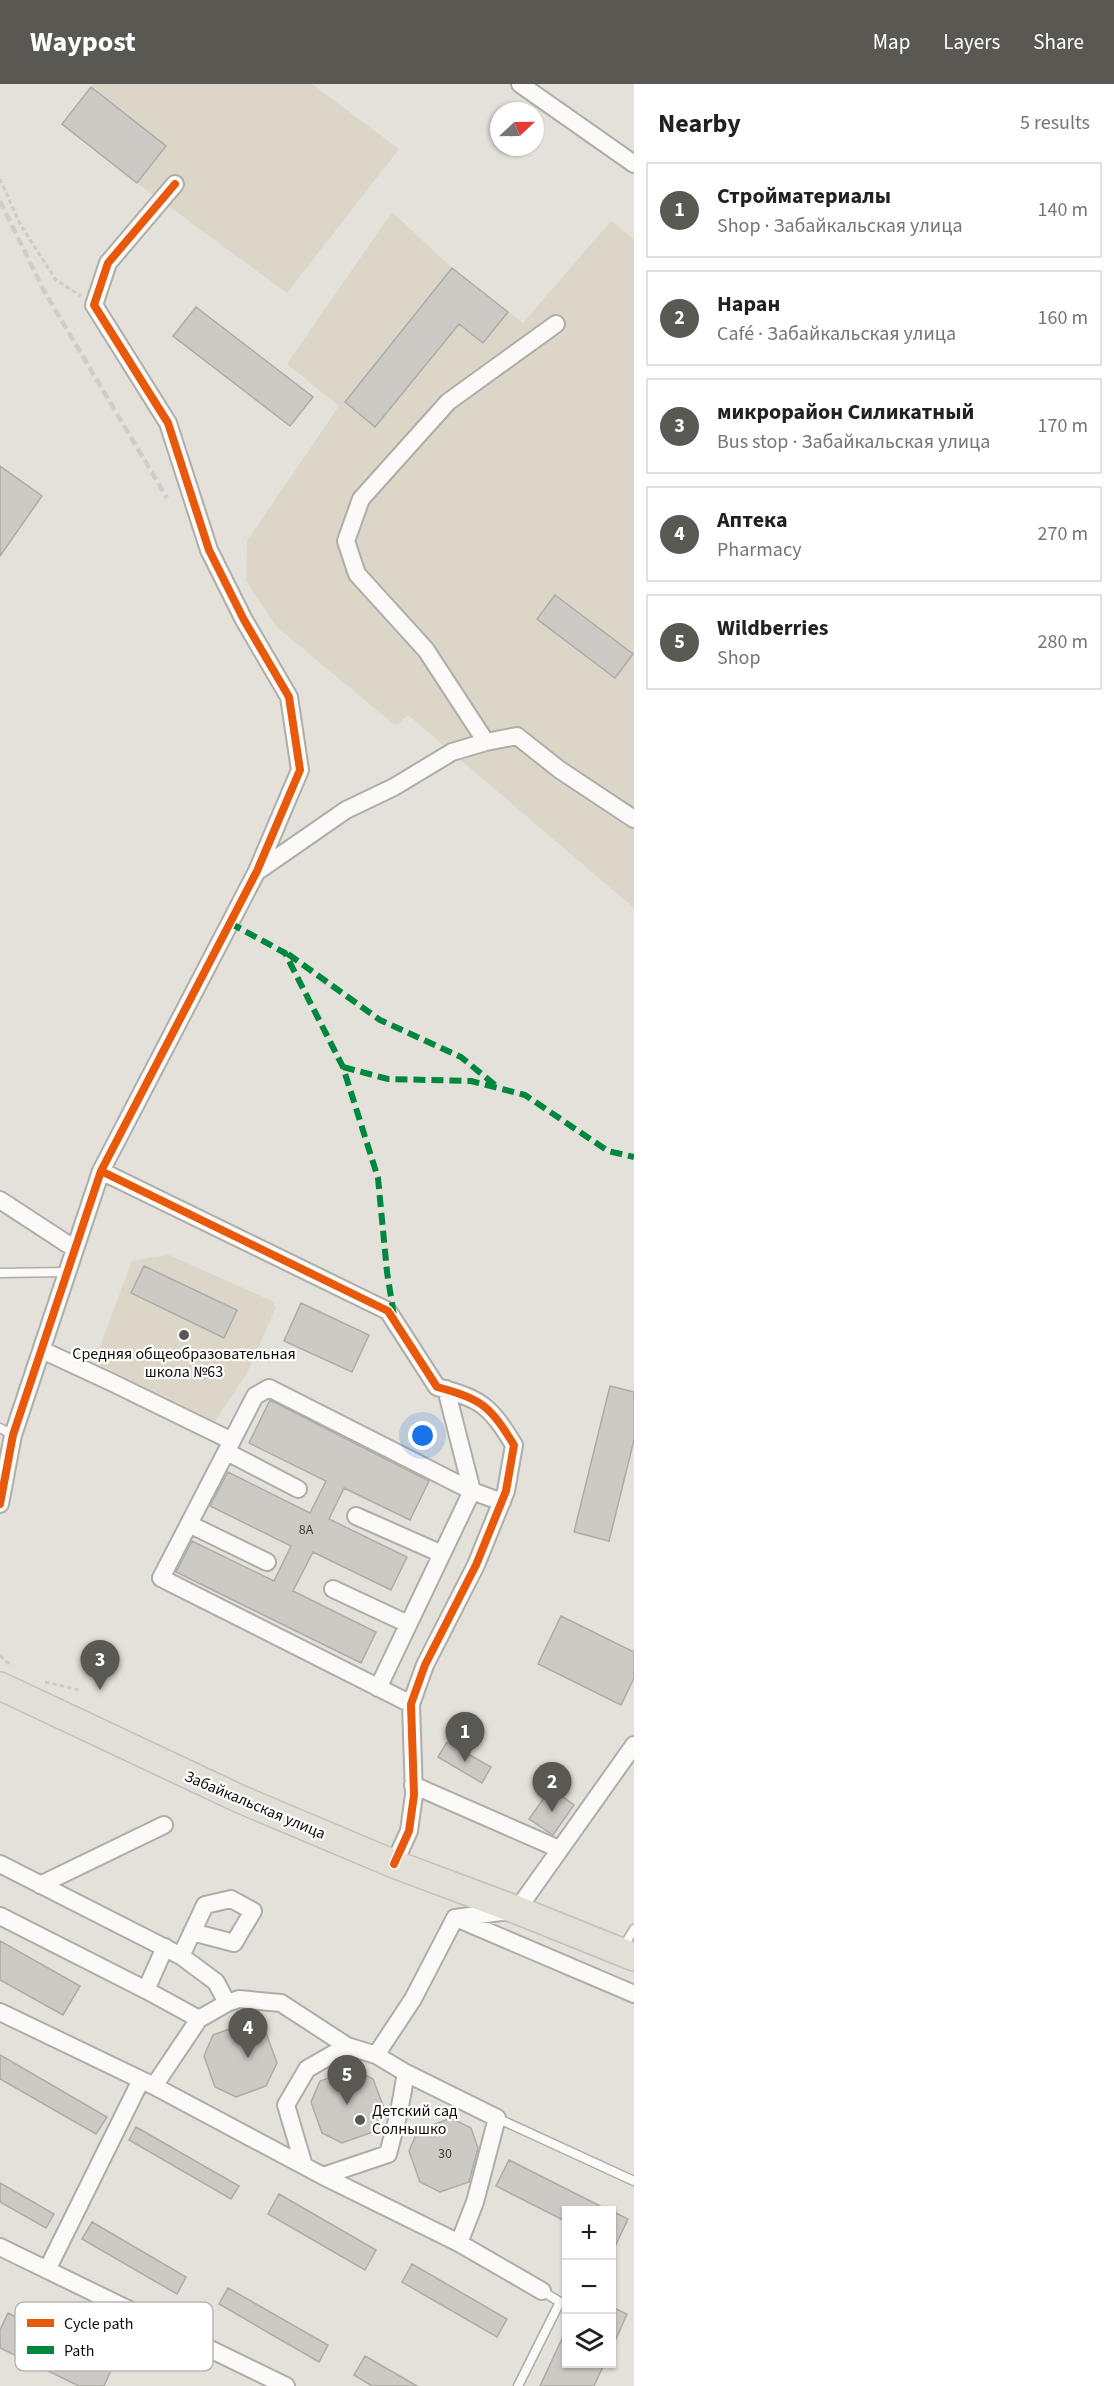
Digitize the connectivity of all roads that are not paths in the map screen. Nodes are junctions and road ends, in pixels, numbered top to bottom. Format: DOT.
graph roads {
  1 [pos="520,84"];
  2 [pos="634,164"];
  3 [pos="175,184"];
  4 [pos="556,324"];
  5 [pos="486,742"];
  6 [pos="634,819"];
  7 [pos="257,871"];
  8 [pos="100,1171"];
  9 [pos="0,1200"];
  10 [pos="75,1249"];
  11 [pos="67,1272"];
  12 [pos="0,1273"];
  13 [pos="42,1350"];
  14 [pos="446,1389"];
  15 [pos="7,1432"];
  16 [pos="229,1447"];
  17 [pos="298,1489"];
  18 [pos="472,1491"];
  19 [pos="502,1502"];
  20 [pos="0,1504"];
  21 [pos="356,1516"];
  22 [pos="189,1524"];
  23 [pos="442,1554"];
  24 [pos="267,1562"];
  25 [pos="333,1589"];
  26 [pos="408,1624"];
  27 [pos="10,1678"];
  28 [pos="378,1688"];
  29 [pos="411,1704"];
  30 [pos="634,1745"];
  31 [pos="414,1785"];
  32 [pos="164,1826"];
  33 [pos="559,1849"];
  34 [pos="0,1864"];
  35 [pos="394,1864"];
  36 [pos="40,1885"];
  37 [pos="517,1910"];
  38 [pos="0,1916"];
  39 [pos="455,1918"];
  40 [pos="192,1932"];
  41 [pos="629,1946"];
  42 [pos="165,1947"];
  43 [pos="181,1956"];
  44 [pos="146,1990"];
  45 [pos="634,1994"];
  46 [pos="227,2003"];
  47 [pos="0,2012"];
  48 [pos="199,2019"];
  49 [pos="347,2046"];
  50 [pos="376,2055"];
  51 [pos="406,2073"];
  52 [pos="148,2083"];
  53 [pos="497,2118"];
  54 [pos="304,2166"];
  55 [pos="323,2175"];
  56 [pos="634,2181"];
  57 [pos="459,2243"];
  58 [pos="0,2247"];
  59 [pos="46,2270"];
  60 [pos="542,2291"];
  61 [pos="112,2302"];
  62 [pos="213,2351"];
  63 [pos="286,2386"];
  64 [pos="518,2386"];
  1 -- 2 [label="street"];
  3 -- 7 [label="street"];
  4 -- 5 [label="street"];
  5 -- 6 [label="street"];
  5 -- 7 [label="street"];
  7 -- 8 [label="street"];
  8 -- 10 [label="street"];
  8 -- 14 [label="street"];
  9 -- 10 [label="street"];
  10 -- 11 [label="street"];
  11 -- 12 [label="lane"];
  11 -- 13 [label="street"];
  13 -- 15 [label="street"];
  13 -- 16 [label="street"];
  14 -- 18 [label="street"];
  14 -- 19 [label="street"];
  15 -- 20 [label="street"];
  16 -- 17 [label="street"];
  16 -- 18 [label="street"];
  16 -- 22 [label="street"];
  18 -- 19 [label="street"];
  18 -- 23 [label="street"];
  19 -- 29 [label="street"];
  21 -- 23 [label="street"];
  22 -- 24 [label="street"];
  22 -- 28 [label="street"];
  23 -- 26 [label="street"];
  25 -- 26 [label="street"];
  26 -- 28 [label="street"];
  27 -- 35 [label="main road, Забайкальская улица"];
  28 -- 29 [label="street"];
  29 -- 31 [label="street"];
  30 -- 33 [label="street"];
  31 -- 33 [label="street"];
  31 -- 35 [label="street"];
  32 -- 36 [label="street"];
  33 -- 37 [label="street"];
  34 -- 36 [label="street"];
  35 -- 37 [label="main road, Забайкальская улица"];
  36 -- 42 [label="street"];
  37 -- 39 [label="street"];
  37 -- 41 [label="main road, Забайкальская улица"];
  38 -- 44 [label="street"];
  39 -- 45 [label="street"];
  39 -- 50 [label="street"];
  40 -- 43 [label="street"];
  42 -- 43 [label="street"];
  42 -- 44 [label="street"];
  43 -- 46 [label="street"];
  44 -- 48 [label="street"];
  46 -- 48 [label="street"];
  46 -- 49 [label="street"];
  47 -- 52 [label="street"];
  48 -- 52 [label="street"];
  49 -- 50 [label="street"];
  49 -- 54 [label="street"];
  50 -- 51 [label="street"];
  51 -- 53 [label="street"];
  51 -- 55 [label="street"];
  52 -- 54 [label="street"];
  52 -- 59 [label="street"];
  53 -- 56 [label="lane"];
  53 -- 57 [label="street"];
  54 -- 55 [label="street"];
  55 -- 57 [label="street"];
  57 -- 60 [label="street"];
  58 -- 59 [label="street"];
  59 -- 61 [label="street"];
  60 -- 64 [label="lane"];
  62 -- 63 [label="street"];
}
